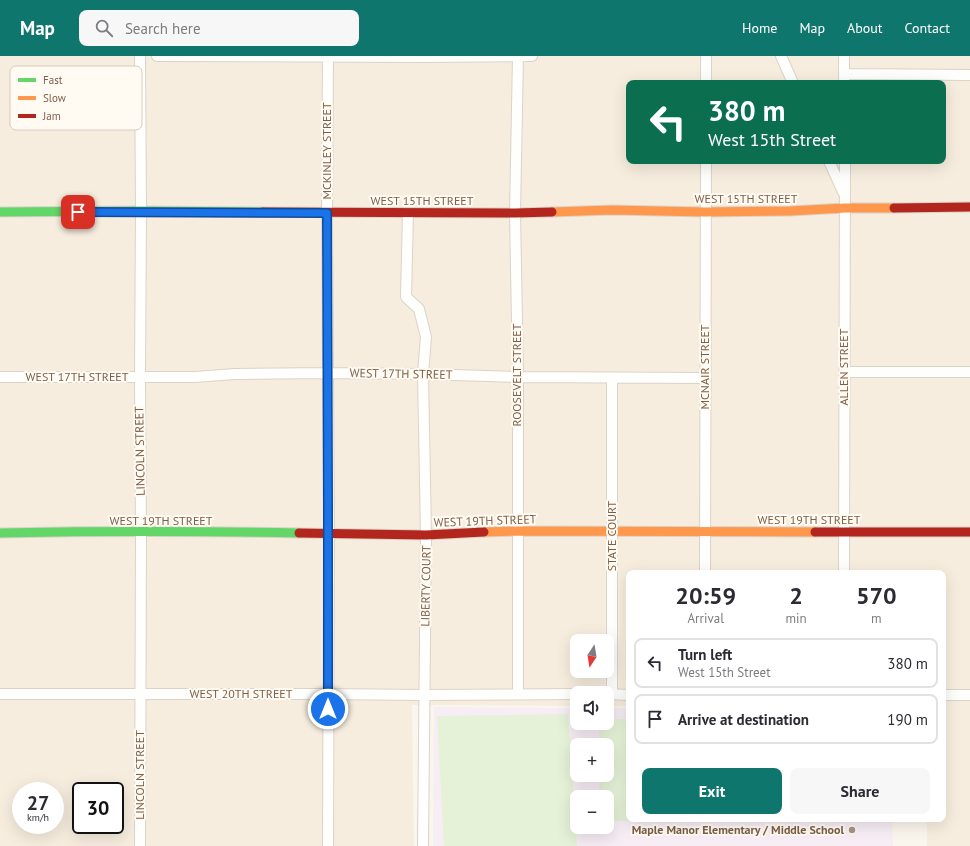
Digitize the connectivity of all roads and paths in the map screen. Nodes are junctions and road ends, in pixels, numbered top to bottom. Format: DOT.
graph roads {
  1 [pos="140,56"];
  2 [pos="157,56"];
  3 [pos="328,56"];
  4 [pos="518,56"];
  5 [pos="532,56"];
  6 [pos="706,56"];
  7 [pos="781,56"];
  8 [pos="844,56"];
  9 [pos="140,66"];
  10 [pos="970,75"];
  11 [pos="844,79"];
  12 [pos="706,80"];
  13 [pos="792,80"];
  14 [pos="140,130"];
  15 [pos="706,164"];
  16 [pos="830,164"];
  17 [pos="845,164"];
  18 [pos="845,196"];
  19 [pos="970,207"];
  20 [pos="845,208"];
  21 [pos="0,212"];
  22 [pos="141,212"];
  23 [pos="706,212"];
  24 [pos="327,213"];
  25 [pos="408,213"];
  26 [pos="515,213"];
  27 [pos="844,372"];
  28 [pos="970,372"];
  29 [pos="328,373"];
  30 [pos="423,374"];
  31 [pos="0,377"];
  32 [pos="140,377"];
  33 [pos="518,378"];
  34 [pos="612,378"];
  35 [pos="706,378"];
  36 [pos="518,531"];
  37 [pos="612,531"];
  38 [pos="705,532"];
  39 [pos="844,532"];
  40 [pos="970,532"];
  41 [pos="141,533"];
  42 [pos="328,533"];
  43 [pos="0,534"];
  44 [pos="426,535"];
  45 [pos="705,570"];
  46 [pos="844,570"];
  47 [pos="609,686"];
  48 [pos="0,694"];
  49 [pos="140,694"];
  50 [pos="328,694"];
  51 [pos="518,694"];
  52 [pos="570,694"];
  53 [pos="614,694"];
  54 [pos="626,694"];
  55 [pos="424,695"];
  56 [pos="946,695"];
  57 [pos="970,695"];
  58 [pos="140,846"];
  59 [pos="328,846"];
  60 [pos="423,846"];
  1 -- 9 [label="street, LINCOLN STREET"];
  2 -- 3 [label="street"];
  3 -- 4 [label="street"];
  3 -- 24 [label="street, MCKINLEY STREET"];
  4 -- 5 [label="street"];
  4 -- 26 [label="street, ROOSEVELT STREET"];
  6 -- 12 [label="street"];
  7 -- 13 [label="street"];
  8 -- 11 [label="street"];
  10 -- 11 [label="street"];
  14 -- 22 [label="street, LINCOLN STREET"];
  15 -- 23 [label="street, MCNAIR STREET"];
  16 -- 18 [label="street"];
  17 -- 18 [label="street, ALLEN STREET"];
  18 -- 20 [label="street, ALLEN STREET"];
  19 -- 20 [label="main road, WEST 15TH STREET"];
  20 -- 23 [label="main road, WEST 15TH STREET"];
  20 -- 27 [label="street, ALLEN STREET"];
  21 -- 22 [label="main road, WEST 15TH STREET"];
  22 -- 24 [label="main road, WEST 15TH STREET"];
  22 -- 32 [label="street, LINCOLN STREET"];
  23 -- 26 [label="main road, WEST 15TH STREET"];
  23 -- 35 [label="street, MCNAIR STREET"];
  24 -- 25 [label="main road, WEST 15TH STREET"];
  24 -- 29 [label="street, MCKINLEY STREET"];
  25 -- 26 [label="main road, WEST 15TH STREET"];
  25 -- 30 [label="street, LIBERTY COURT"];
  26 -- 33 [label="street, ROOSEVELT STREET"];
  27 -- 28 [label="street"];
  27 -- 39 [label="street, ALLEN STREET"];
  29 -- 30 [label="street, WEST 17TH STREET"];
  29 -- 32 [label="street, WEST 17TH STREET"];
  29 -- 42 [label="street, MCKINLEY STREET"];
  30 -- 33 [label="street, WEST 17TH STREET"];
  30 -- 44 [label="street, LIBERTY COURT"];
  31 -- 32 [label="street, WEST 17TH STREET"];
  32 -- 41 [label="street, LINCOLN STREET"];
  33 -- 34 [label="street, WEST 17TH STREET"];
  33 -- 36 [label="street, ROOSEVELT STREET"];
  34 -- 35 [label="street, WEST 17TH STREET"];
  34 -- 37 [label="street, STATE COURT"];
  35 -- 38 [label="street, MCNAIR STREET"];
  36 -- 37 [label="main road, WEST 19TH STREET"];
  36 -- 44 [label="main road, WEST 19TH STREET"];
  36 -- 51 [label="street, ROOSEVELT STREET"];
  37 -- 38 [label="main road, WEST 19TH STREET"];
  37 -- 47 [label="street, STATE COURT"];
  38 -- 39 [label="main road, WEST 19TH STREET"];
  38 -- 45 [label="street, MCNAIR STREET"];
  39 -- 40 [label="main road, WEST 19TH STREET"];
  39 -- 46 [label="street, ALLEN STREET"];
  41 -- 42 [label="main road, WEST 19TH STREET"];
  41 -- 43 [label="main road, WEST 19TH STREET"];
  41 -- 49 [label="street, LINCOLN STREET"];
  42 -- 44 [label="main road, WEST 19TH STREET"];
  42 -- 50 [label="street, MCKINLEY STREET"];
  44 -- 55 [label="street, LIBERTY COURT"];
  48 -- 49 [label="street, WEST 20TH STREET"];
  49 -- 50 [label="street, WEST 20TH STREET"];
  49 -- 58 [label="street, LINCOLN STREET"];
  50 -- 55 [label="street, WEST 20TH STREET"];
  50 -- 59 [label="street, MCKINLEY STREET"];
  51 -- 52 [label="street, WEST 20TH STREET"];
  51 -- 55 [label="street, WEST 20TH STREET"];
  53 -- 54 [label="street"];
  55 -- 60 [label="street, LIBERTY COURT"];
  56 -- 57 [label="street"];
}
